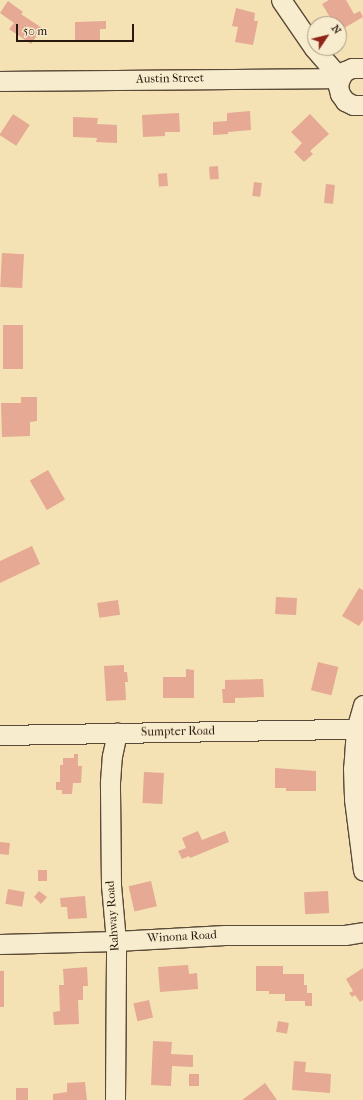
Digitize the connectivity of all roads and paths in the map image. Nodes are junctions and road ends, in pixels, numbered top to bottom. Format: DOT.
graph roads {
  1 [pos="280,0"];
  2 [pos="363,68"];
  3 [pos="340,78"];
  4 [pos="0,81"];
  5 [pos="363,105"];
  6 [pos="363,706"];
  7 [pos="356,729"];
  8 [pos="117,733"];
  9 [pos="0,736"];
  10 [pos="363,870"];
  11 [pos="363,932"];
  12 [pos="116,941"];
  13 [pos="0,944"];
  14 [pos="115,1100"];
  1 -- 3 [label="street"];
  2 -- 3 [label="street"];
  3 -- 4 [label="street, Austin Street"];
  3 -- 5 [label="street"];
  6 -- 7 [label="street"];
  7 -- 8 [label="street, Sumpter Road"];
  7 -- 10 [label="street"];
  8 -- 9 [label="street, Sumpter Road"];
  8 -- 12 [label="street, Rahway Road"];
  11 -- 12 [label="street, Winona Road"];
  12 -- 13 [label="street, Winona Road"];
  12 -- 14 [label="street, Rahway Road"];
}
